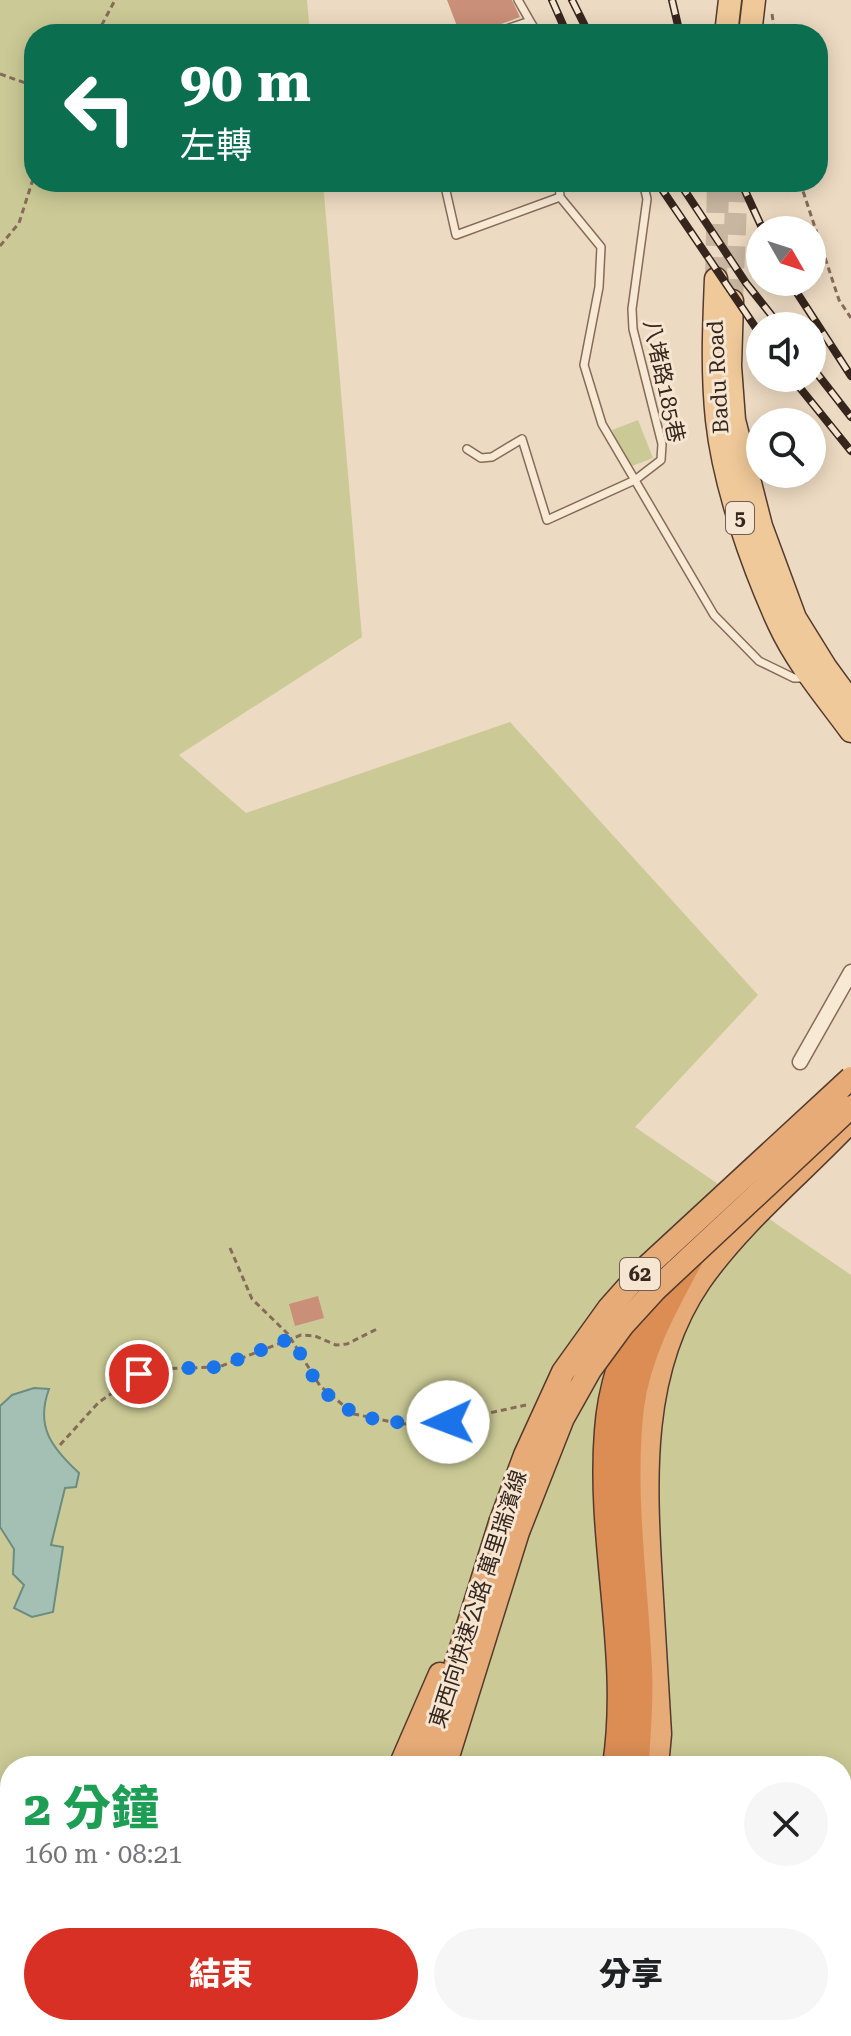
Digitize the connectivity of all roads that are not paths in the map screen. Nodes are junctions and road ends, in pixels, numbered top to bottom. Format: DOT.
graph roads {
  1 [pos="518,0"];
  2 [pos="730,0"];
  3 [pos="530,21"];
  4 [pos="521,24"];
  5 [pos="532,24"];
  6 [pos="727,24"];
  7 [pos="446,192"];
  8 [pos="560,192"];
  9 [pos="645,192"];
  10 [pos="560,197"];
  11 [pos="716,279"];
  12 [pos="732,301"];
  13 [pos="467,449"];
  14 [pos="635,480"];
  15 [pos="819,673"];
  16 [pos="851,702"];
  17 [pos="851,731"];
  18 [pos="851,972"];
  19 [pos="800,1062"];
  20 [pos="851,1064"];
  21 [pos="851,1078"];
  22 [pos="851,1090"];
  23 [pos="851,1107"];
  24 [pos="851,1121"];
  25 [pos="734,1185"];
  26 [pos="509,1528"];
  27 [pos="477,1588"];
  28 [pos="404,1756"];
  29 [pos="427,1756"];
  30 [pos="448,1756"];
  31 [pos="616,1756"];
  32 [pos="636,1756"];
  33 [pos="658,1756"];
  1 -- 3 [label="lane"];
  2 -- 6 [label="main road"];
  3 -- 4 [label="lane"];
  3 -- 5 [label="lane"];
  7 -- 10 [label="lane"];
  8 -- 10 [label="lane"];
  9 -- 14 [label="lane, 八堵路185巷"];
  10 -- 14 [label="lane"];
  11 -- 15 [label="main road, Badu Road / 5"];
  12 -- 15 [label="main road, Badu Road / 5"];
  13 -- 14 [label="lane, 八堵路185巷"];
  14 -- 15 [label="lane"];
  15 -- 16 [label="main road, Badu Road / 5"];
  15 -- 17 [label="main road, Badu Road / 5"];
  18 -- 19 [label="street"];
  20 -- 25 [label="highway"];
  21 -- 26 [label="highway, 東西向快速公路 萬里瑞濱線 / 62, bridge"];
  22 -- 25 [label="highway"];
  23 -- 26 [label="highway, 東西向快速公路 萬里瑞濱線 / 62, bridge"];
  24 -- 33 [label="highway"];
  25 -- 31 [label="highway"];
  25 -- 32 [label="highway"];
  26 -- 27 [label="highway, 東西向快速公路 萬里瑞濱線 / 62"];
  26 -- 30 [label="highway, 東西向快速公路 萬里瑞濱線 / 62"];
  27 -- 28 [label="highway"];
  27 -- 29 [label="highway, 東西向快速公路 萬里瑞濱線 / 62"];
}
